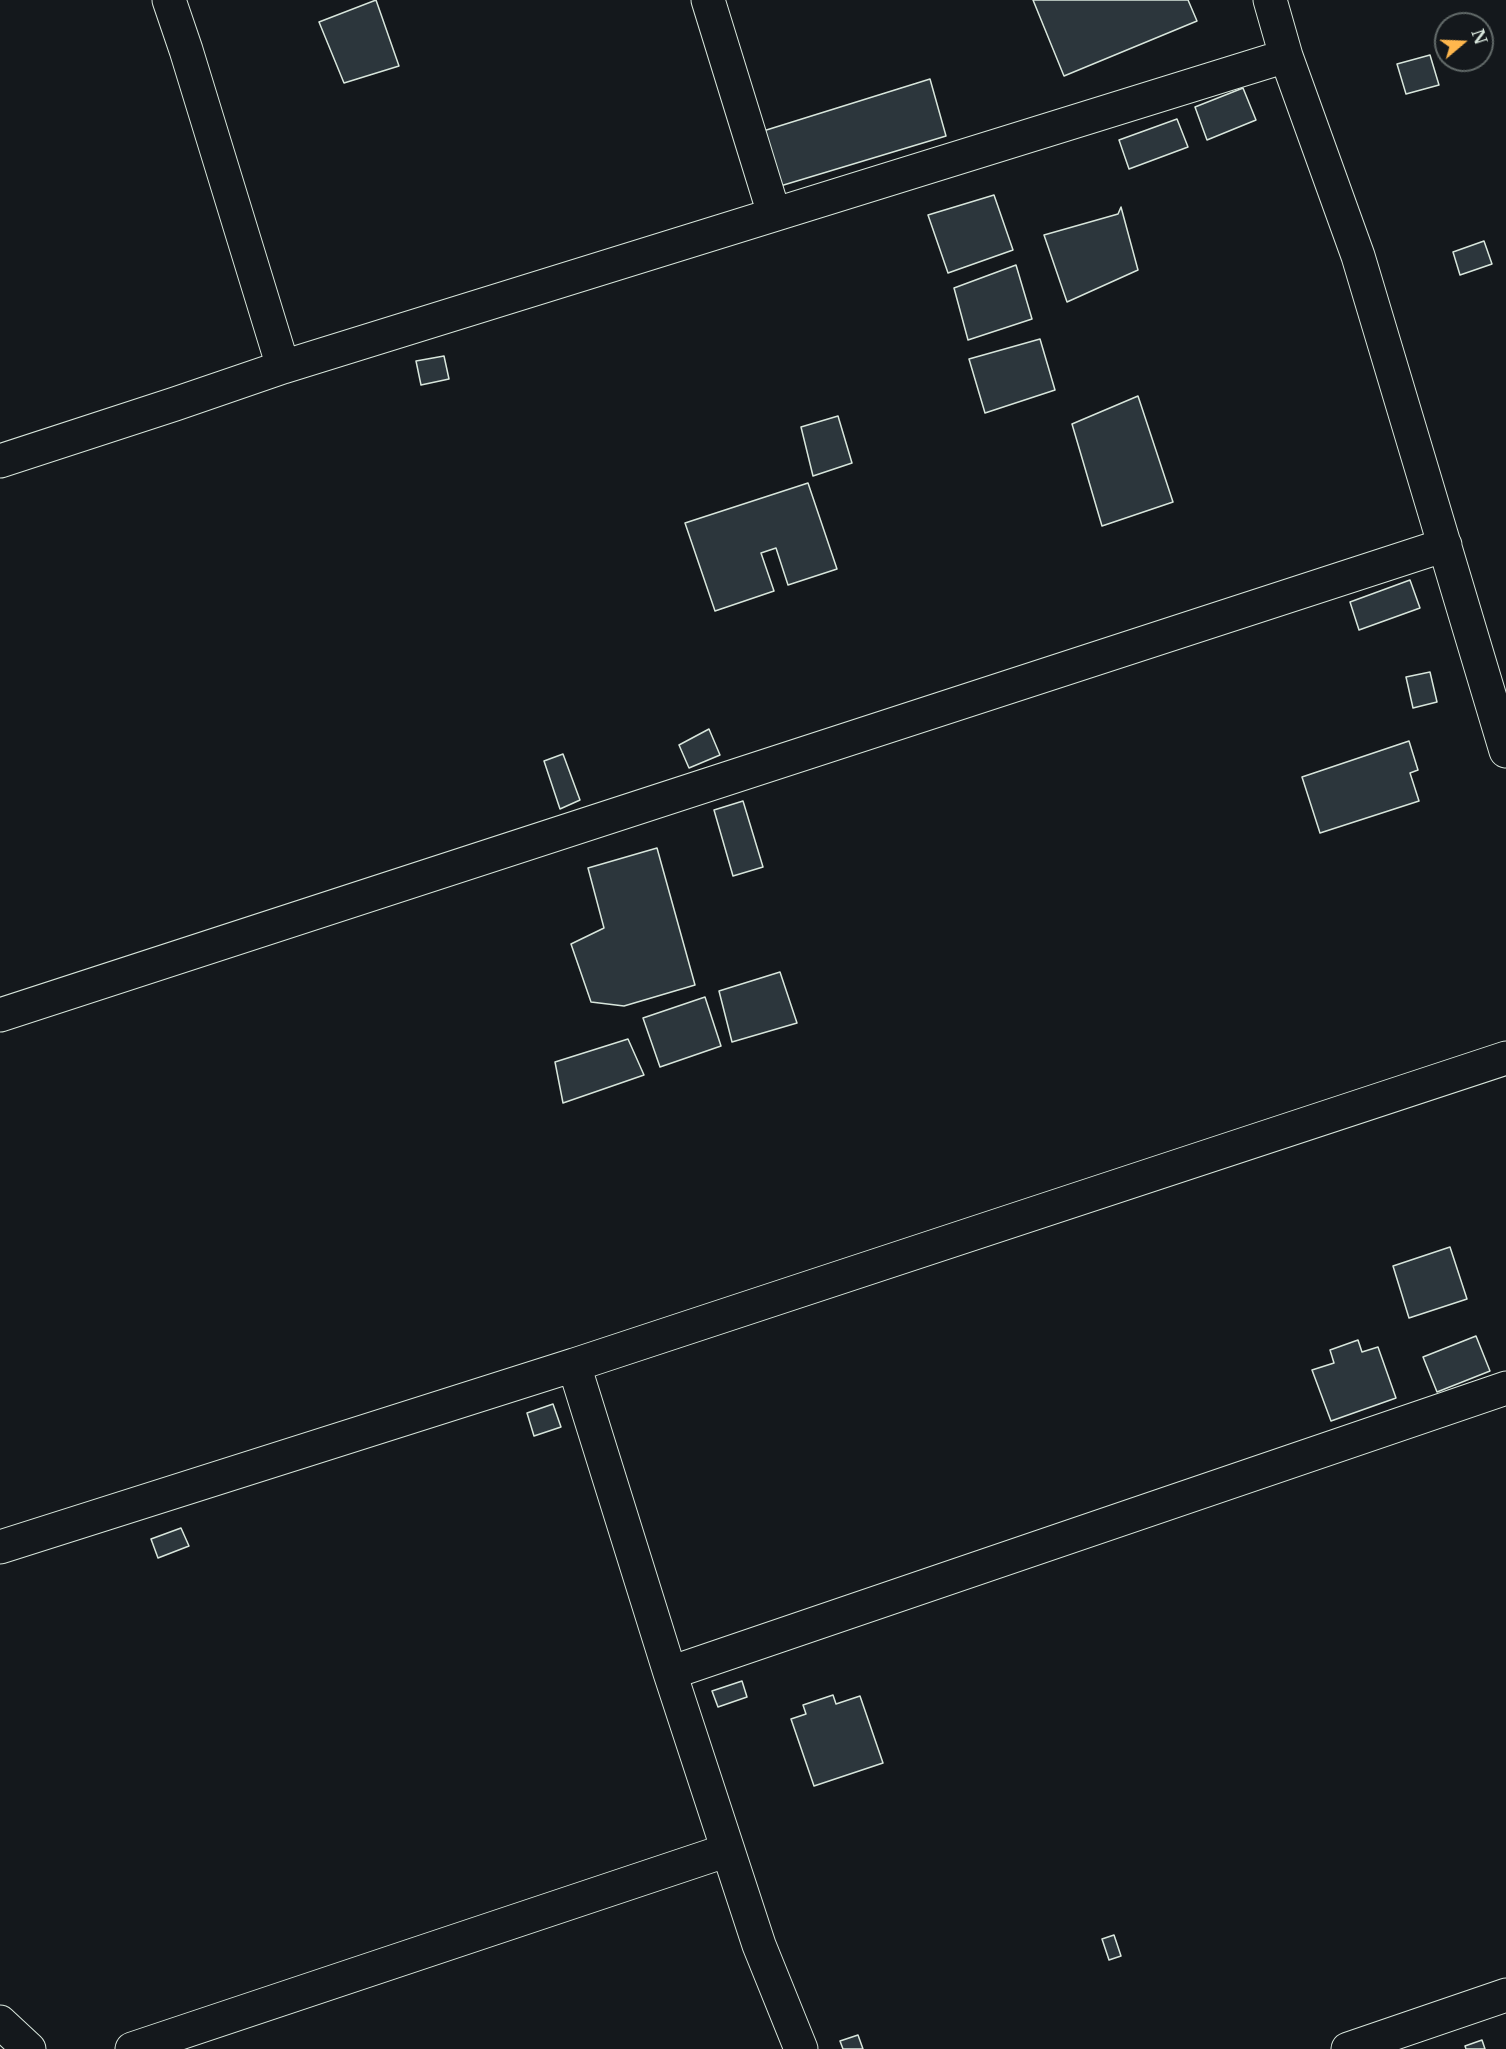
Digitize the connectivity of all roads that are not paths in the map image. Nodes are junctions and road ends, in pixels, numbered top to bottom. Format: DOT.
graph roads {
  1 [pos="169,0"];
  2 [pos="708,0"];
  3 [pos="1270,0"];
  4 [pos="1286,56"];
  5 [pos="774,213"];
  6 [pos="283,367"];
  7 [pos="0,461"];
  8 [pos="1444,545"];
  9 [pos="1506,751"];
  10 [pos="0,1015"];
  11 [pos="1506,1058"];
  12 [pos="574,1365"];
  13 [pos="1506,1388"];
  14 [pos="0,1547"];
  15 [pos="670,1673"];
  16 [pos="728,1850"];
  17 [pos="1506,1995"];
  18 [pos="0,2022"];
  19 [pos="29,2049"];
  20 [pos="132,2049"];
  21 [pos="801,2049"];
  22 [pos="1348,2049"];
  1 -- 6 [label="street"];
  2 -- 5 [label="street"];
  3 -- 4 [label="street"];
  4 -- 5 [label="street"];
  4 -- 8 [label="street"];
  5 -- 6 [label="street"];
  6 -- 7 [label="street"];
  8 -- 9 [label="street"];
  8 -- 10 [label="street"];
  11 -- 12 [label="street"];
  12 -- 14 [label="street"];
  12 -- 15 [label="street"];
  13 -- 15 [label="street"];
  15 -- 16 [label="street"];
  16 -- 20 [label="street"];
  16 -- 21 [label="street"];
  17 -- 22 [label="street"];
  18 -- 19 [label="street"];
}
